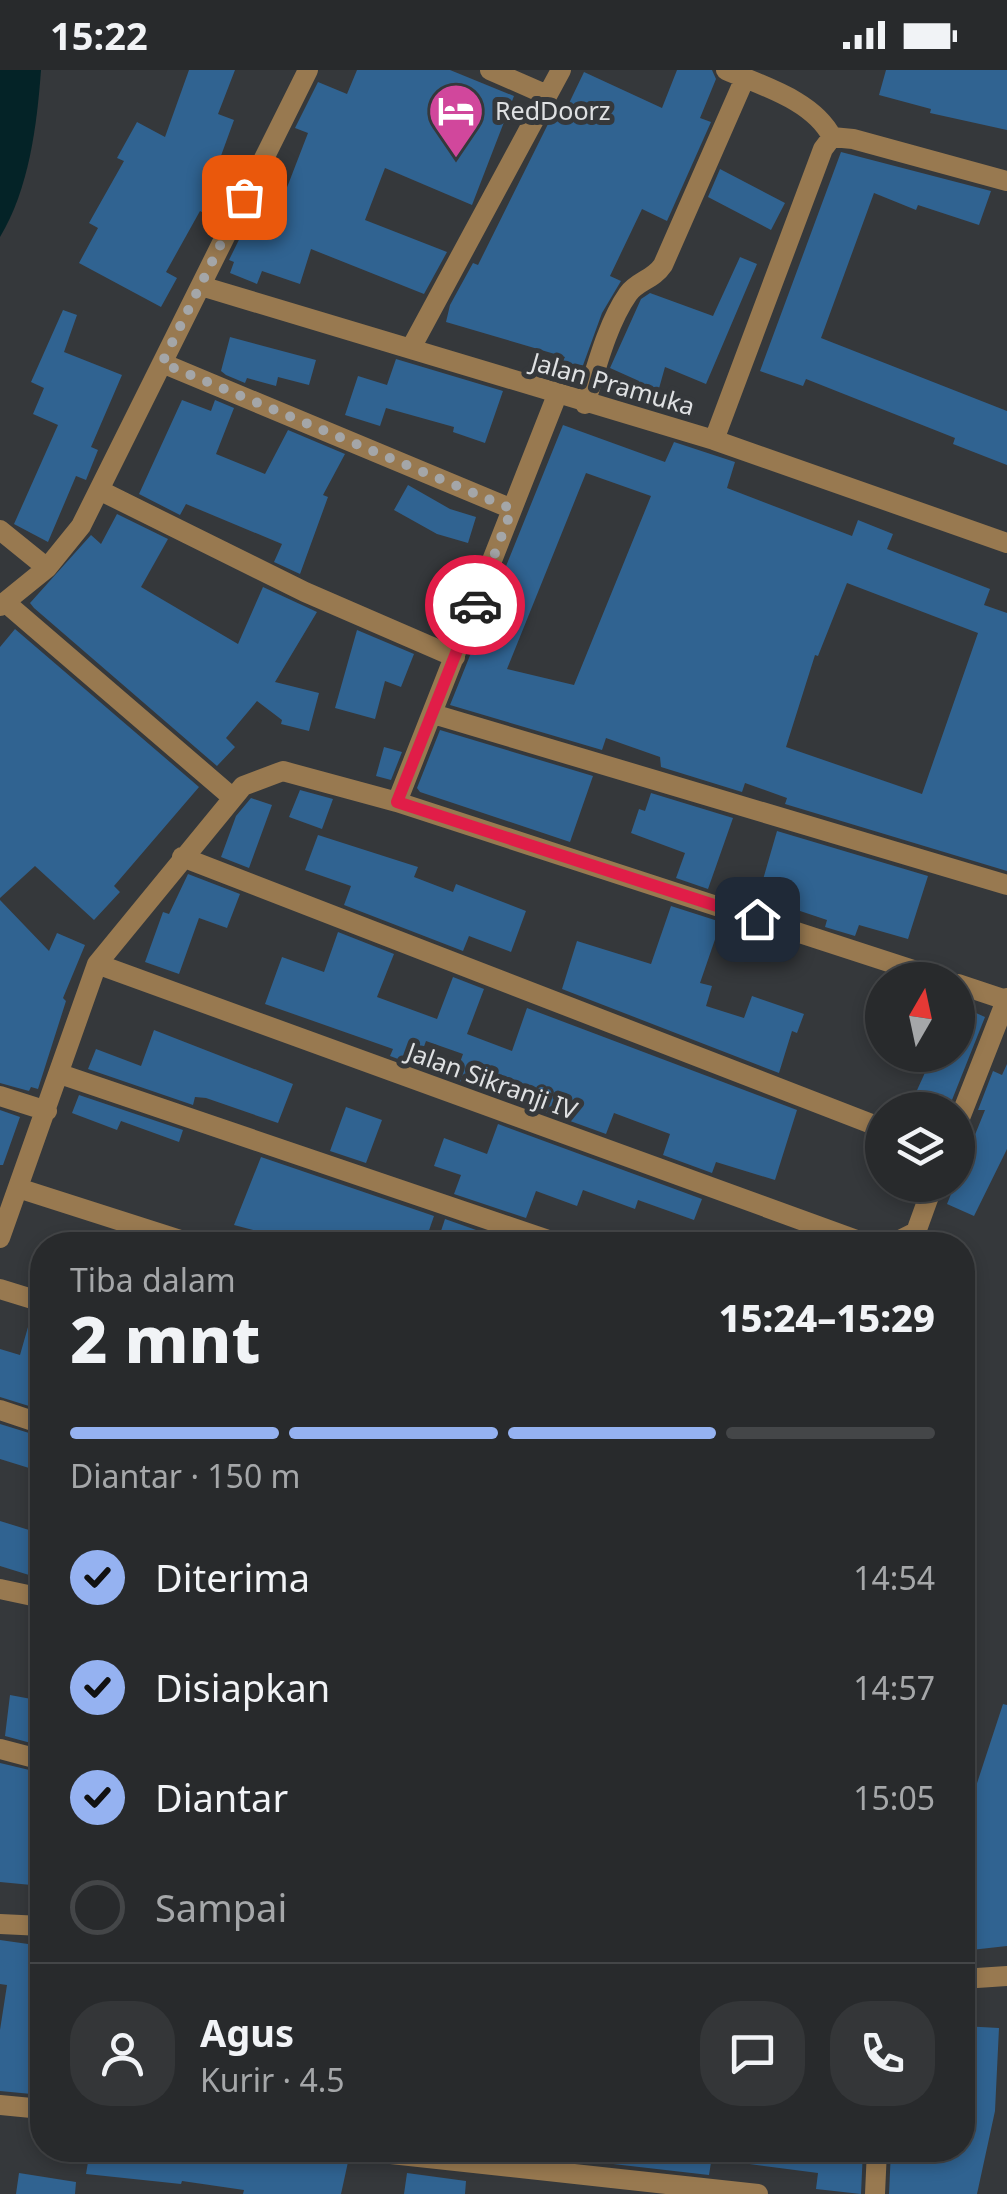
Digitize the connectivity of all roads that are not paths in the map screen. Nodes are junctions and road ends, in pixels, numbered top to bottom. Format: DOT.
graph roads {
  1 [pos="308,70"];
  2 [pos="490,70"];
  3 [pos="561,70"];
  4 [pos="735,74"];
  5 [pos="547,95"];
  6 [pos="832,138"];
  7 [pos="1007,182"];
  8 [pos="201,286"];
  9 [pos="411,348"];
  10 [pos="162,363"];
  11 [pos="557,396"];
  12 [pos="585,404"];
  13 [pos="714,440"];
  14 [pos="99,490"];
  15 [pos="512,509"];
  16 [pos="0,530"];
  17 [pos="1007,543"];
  18 [pos="47,568"];
  19 [pos="3,604"];
  20 [pos="455,657"];
  21 [pos="432,714"];
  22 [pos="233,798"];
  23 [pos="397,802"];
  24 [pos="182,857"];
  25 [pos="1007,884"];
  26 [pos="889,962"];
  27 [pos="97,964"];
  28 [pos="975,989"];
  29 [pos="1007,999"];
  30 [pos="60,1074"];
  31 [pos="970,1092"];
  32 [pos="0,1096"];
  33 [pos="47,1111"];
  34 [pos="865,1121"];
  35 [pos="18,1188"];
  36 [pos="927,1202"];
  37 [pos="155,1232"];
  38 [pos="525,1232"];
  39 [pos="834,1232"];
  40 [pos="916,1232"];
  41 [pos="0,1238"];
  42 [pos="0,1289"];
  43 [pos="30,1298"];
  44 [pos="0,1410"];
  45 [pos="30,1420"];
  46 [pos="0,1589"];
  47 [pos="30,1595"];
  48 [pos="0,1749"];
  49 [pos="30,1757"];
  50 [pos="0,1924"];
  51 [pos="30,1925"];
  52 [pos="1007,1976"];
  53 [pos="975,1979"];
  54 [pos="0,2105"];
  55 [pos="30,2108"];
  56 [pos="464,2162"];
  57 [pos="876,2162"];
  58 [pos="758,2194"];
  59 [pos="875,2194"];
  1 -- 8 [label="street"];
  2 -- 5 [label="street"];
  3 -- 5 [label="street"];
  4 -- 6 [label="street"];
  4 -- 12 [label="street"];
  5 -- 9 [label="street"];
  6 -- 7 [label="street"];
  6 -- 13 [label="street"];
  8 -- 9 [label="street, Jalan Pramuka"];
  8 -- 10 [label="street"];
  9 -- 11 [label="street, Jalan Pramuka"];
  10 -- 14 [label="street"];
  10 -- 15 [label="street"];
  11 -- 12 [label="street, Jalan Pramuka"];
  11 -- 15 [label="street"];
  12 -- 13 [label="street, Jalan Pramuka"];
  13 -- 17 [label="street, Jalan Pramuka"];
  14 -- 18 [label="street"];
  14 -- 20 [label="street"];
  15 -- 20 [label="street"];
  16 -- 18 [label="street"];
  18 -- 19 [label="street"];
  19 -- 22 [label="street"];
  20 -- 21 [label="street"];
  21 -- 23 [label="street"];
  21 -- 25 [label="street"];
  22 -- 23 [label="street"];
  22 -- 24 [label="street"];
  23 -- 26 [label="street"];
  24 -- 27 [label="street"];
  24 -- 34 [label="street"];
  27 -- 30 [label="street"];
  27 -- 39 [label="street, Jalan Sikranji IV"];
  28 -- 29 [label="street"];
  29 -- 31 [label="street"];
  30 -- 33 [label="street"];
  30 -- 38 [label="street"];
  32 -- 33 [label="street"];
  33 -- 35 [label="street"];
  35 -- 37 [label="street"];
  35 -- 41 [label="street"];
  36 -- 40 [label="street"];
  42 -- 43 [label="street"];
  44 -- 45 [label="street"];
  46 -- 47 [label="street"];
  48 -- 49 [label="street"];
  50 -- 51 [label="street"];
  52 -- 53 [label="street"];
  54 -- 55 [label="street"];
  56 -- 58 [label="street"];
  57 -- 59 [label="street"];
}
